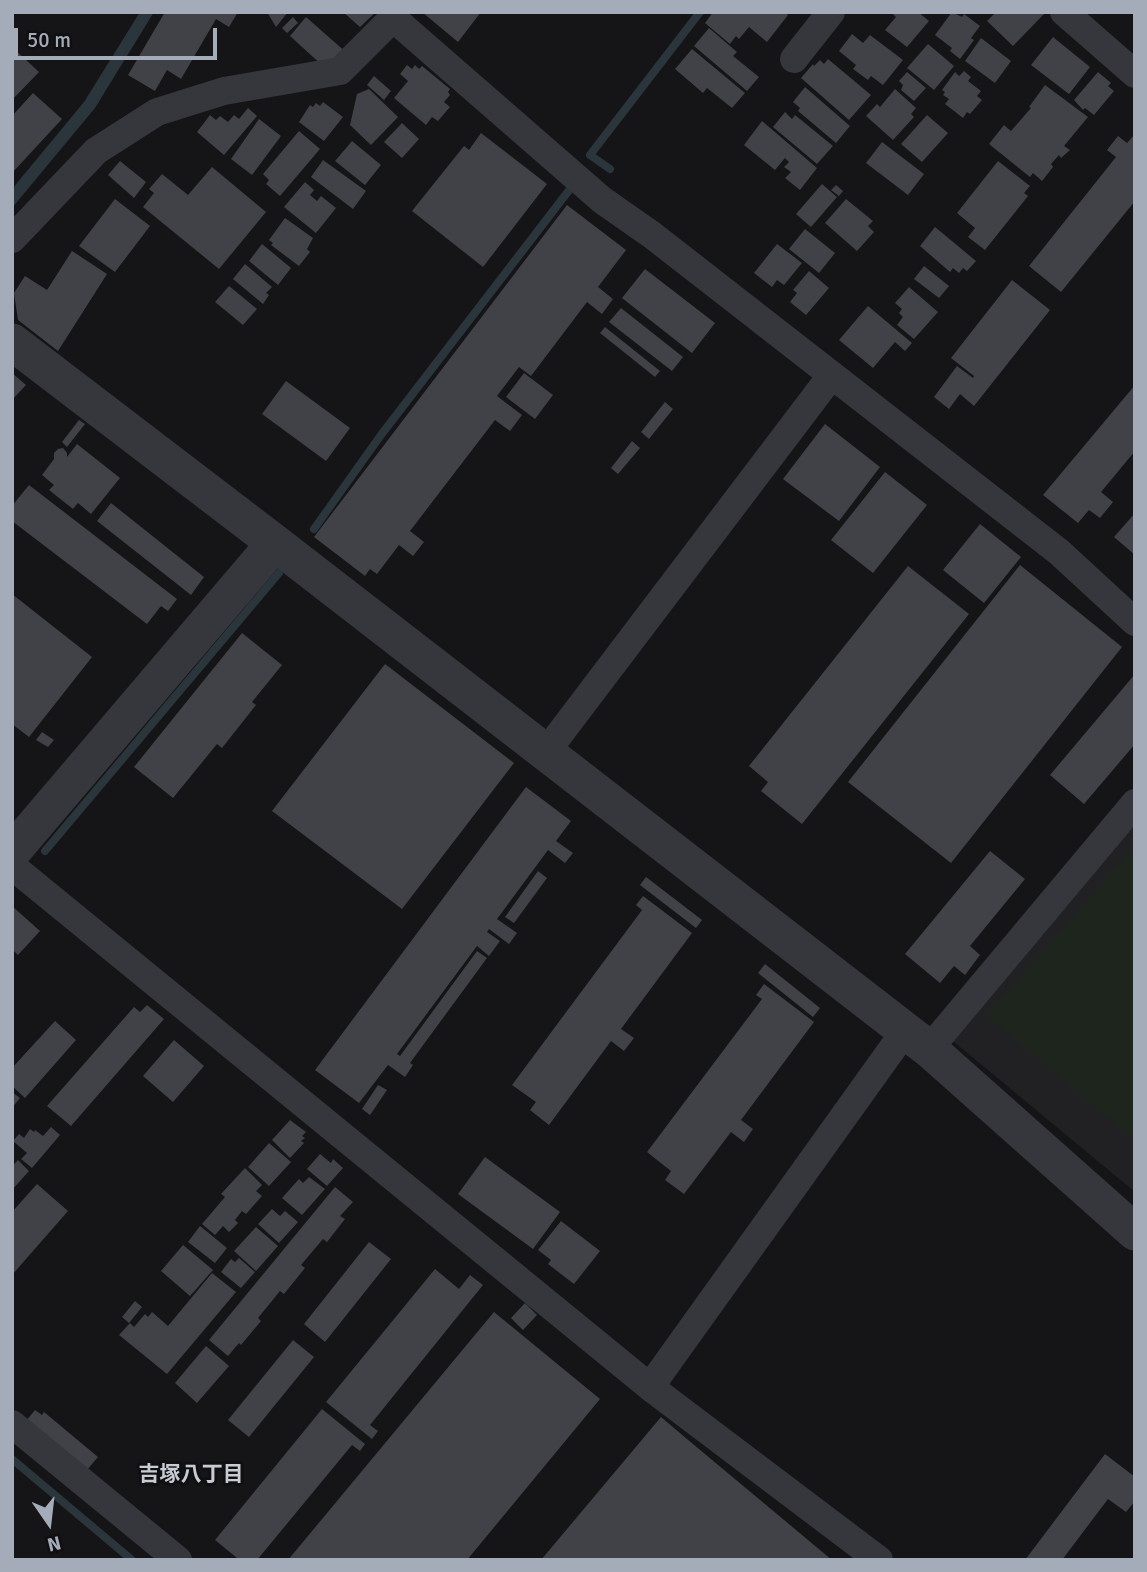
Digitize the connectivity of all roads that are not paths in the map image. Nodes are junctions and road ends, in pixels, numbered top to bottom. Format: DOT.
graph roads {
  1 [pos="831,12"];
  2 [pos="1065,12"];
  3 [pos="392,15"];
  4 [pos="794,59"];
  5 [pos="1135,74"];
  6 [pos="12,239"];
  7 [pos="12,342"];
  8 [pos="831,376"];
  9 [pos="275,542"];
  10 [pos="1135,622"];
  11 [pos="546,752"];
  12 [pos="1135,803"];
  13 [pos="12,852"];
  14 [pos="12,866"];
  15 [pos="917,1040"];
  16 [pos="1135,1232"];
  17 [pos="650,1387"];
  18 [pos="12,1424"];
  19 [pos="178,1560"];
  20 [pos="879,1560"];
  1 -- 4 [label="street"];
  2 -- 5 [label="street"];
  3 -- 6 [label="street"];
  3 -- 8 [label="street"];
  7 -- 9 [label="street"];
  8 -- 10 [label="street"];
  8 -- 11 [label="street"];
  9 -- 11 [label="street"];
  9 -- 13 [label="street"];
  11 -- 15 [label="street"];
  12 -- 15 [label="street"];
  14 -- 17 [label="street"];
  15 -- 16 [label="street"];
  15 -- 17 [label="street"];
  17 -- 20 [label="street"];
  18 -- 19 [label="street"];
}
